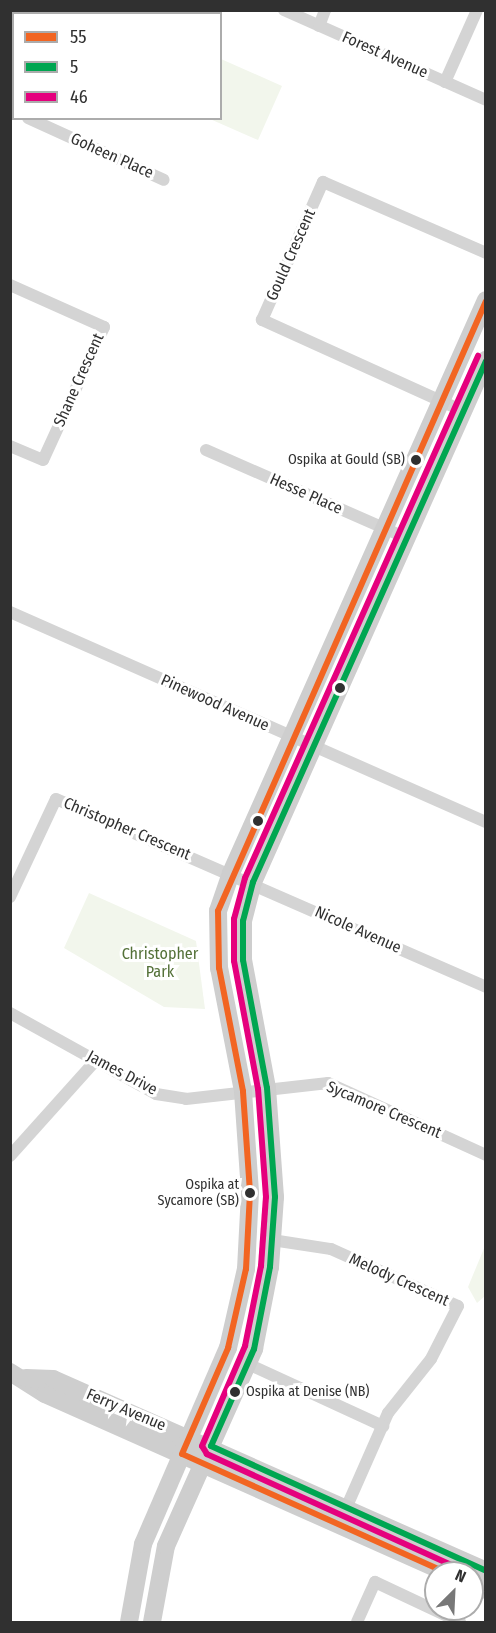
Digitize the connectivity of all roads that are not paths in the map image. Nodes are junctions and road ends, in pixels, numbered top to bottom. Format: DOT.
graph roads {
  1 [pos="284,10"];
  2 [pos="325,10"];
  3 [pos="477,10"];
  4 [pos="319,26"];
  5 [pos="445,82"];
  6 [pos="486,100"];
  7 [pos="32,120"];
  8 [pos="164,180"];
  9 [pos="486,253"];
  10 [pos="10,285"];
  11 [pos="486,300"];
  12 [pos="486,360"];
  13 [pos="440,401"];
  14 [pos="463,411"];
  15 [pos="10,446"];
  16 [pos="206,450"];
  17 [pos="383,529"];
  18 [pos="406,538"];
  19 [pos="10,612"];
  20 [pos="291,736"];
  21 [pos="313,746"];
  22 [pos="486,822"];
  23 [pos="231,873"];
  24 [pos="253,882"];
  25 [pos="10,897"];
  26 [pos="486,987"];
  27 [pos="10,1013"];
  28 [pos="96,1060"];
  29 [pos="267,1088"];
  30 [pos="243,1091"];
  31 [pos="486,1155"];
  32 [pos="10,1156"];
  33 [pos="272,1239"];
  34 [pos="248,1364"];
  35 [pos="18,1375"];
  36 [pos="383,1426"];
  37 [pos="189,1437"];
  38 [pos="211,1446"];
  39 [pos="182,1454"];
  40 [pos="203,1464"];
  41 [pos="342,1517"];
  42 [pos="424,1561"];
  43 [pos="486,1571"];
  44 [pos="129,1623"];
  45 [pos="152,1623"];
  46 [pos="357,1623"];
  47 [pos="460,1623"];
  1 -- 4 [label="street, Forest Avenue"];
  2 -- 4 [label="street"];
  3 -- 5 [label="street"];
  4 -- 5 [label="street, Forest Avenue"];
  5 -- 6 [label="street, Forest Avenue"];
  7 -- 8 [label="street, Goheen Place"];
  9 -- 13 [label="street, Gould Crescent"];
  10 -- 15 [label="street, Shane Crescent"];
  11 -- 13 [label="main road"];
  12 -- 14 [label="main road"];
  13 -- 14 [label="street, Gould Crescent"];
  13 -- 17 [label="main road"];
  14 -- 18 [label="main road"];
  16 -- 17 [label="street, Hesse Place"];
  17 -- 18 [label="street, Hesse Place"];
  17 -- 20 [label="main road"];
  18 -- 21 [label="main road"];
  19 -- 20 [label="street, Pinewood Avenue"];
  20 -- 21 [label="street, Pinewood Avenue"];
  20 -- 23 [label="main road"];
  21 -- 22 [label="street, Pinewood Avenue"];
  21 -- 24 [label="main road"];
  23 -- 24 [label="street, Nicole Avenue"];
  23 -- 25 [label="street, Christopher Crescent"];
  23 -- 30 [label="main road"];
  24 -- 26 [label="street, Nicole Avenue"];
  24 -- 29 [label="main road"];
  27 -- 28 [label="street, James Drive"];
  28 -- 30 [label="street, James Drive"];
  28 -- 32 [label="street"];
  29 -- 30 [label="street, Sycamore Crescent"];
  29 -- 31 [label="street, Sycamore Crescent"];
  29 -- 33 [label="main road"];
  30 -- 37 [label="main road"];
  33 -- 34 [label="main road"];
  33 -- 36 [label="street, Melody Crescent"];
  34 -- 36 [label="street"];
  34 -- 38 [label="main road"];
  35 -- 37 [label="main road, Ferry Avenue"];
  35 -- 39 [label="main road, Ferry Avenue"];
  36 -- 41 [label="street, Melody Crescent"];
  37 -- 38 [label="main road, Ferry Avenue"];
  37 -- 39 [label="main road"];
  38 -- 40 [label="main road"];
  38 -- 41 [label="main road, Ferry Avenue"];
  39 -- 40 [label="main road, Ferry Avenue"];
  39 -- 44 [label="main road"];
  40 -- 41 [label="main road, Ferry Avenue"];
  40 -- 45 [label="main road"];
  41 -- 42 [label="main road, Ferry Avenue"];
  41 -- 43 [label="main road, Ferry Avenue"];
  46 -- 47 [label="street"];
}
